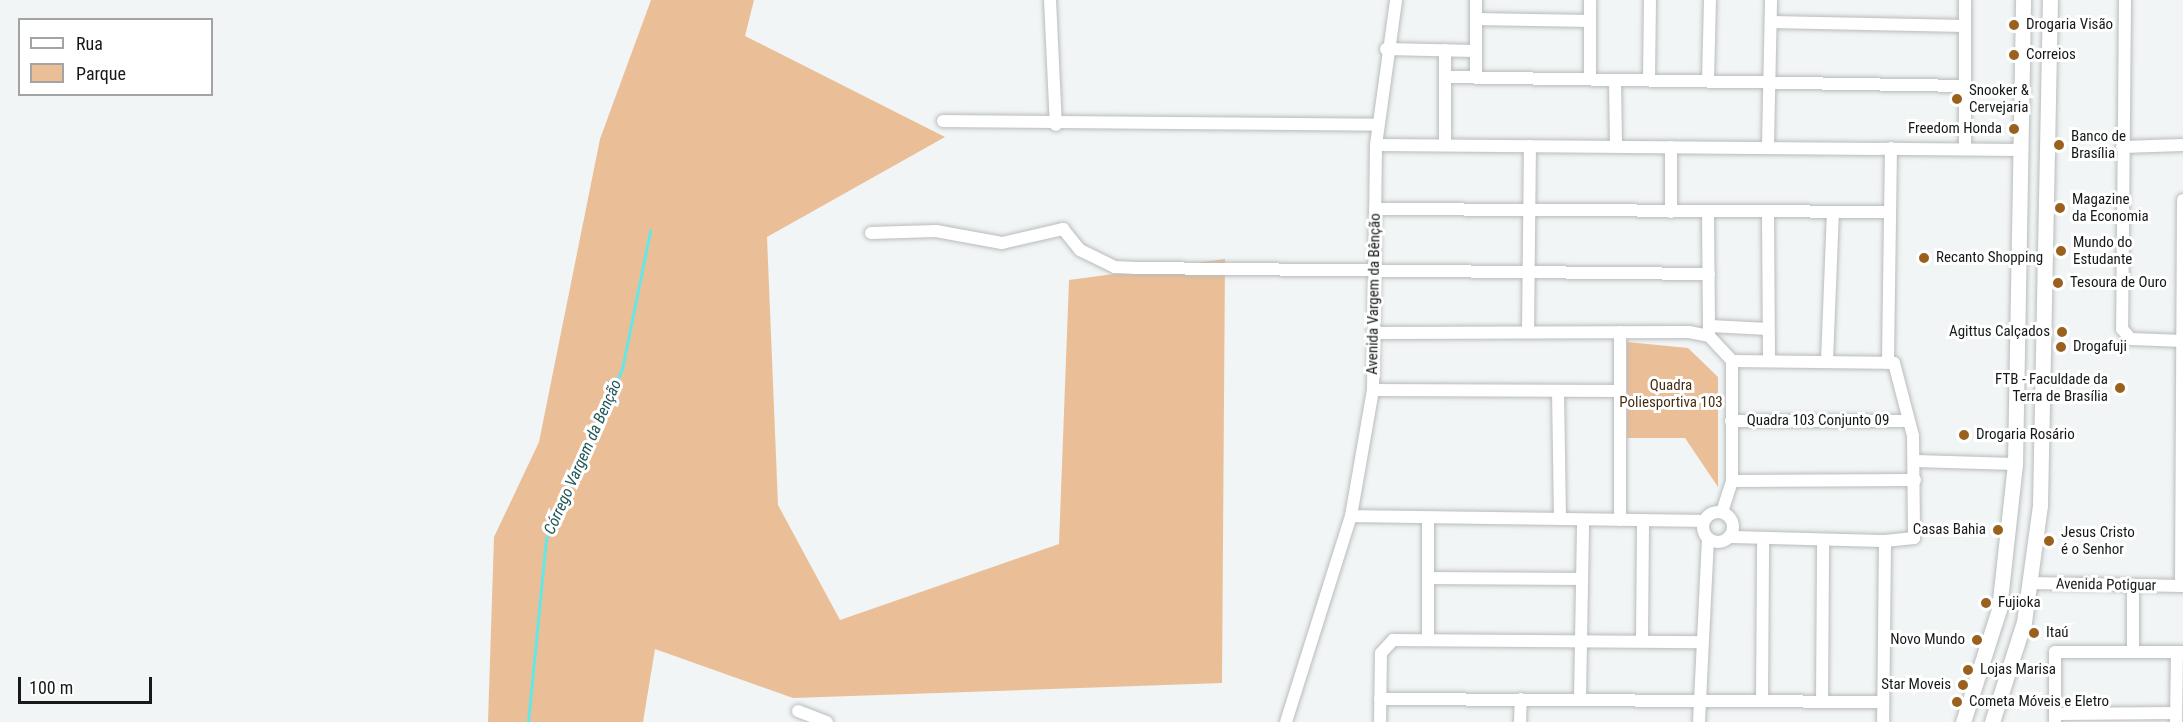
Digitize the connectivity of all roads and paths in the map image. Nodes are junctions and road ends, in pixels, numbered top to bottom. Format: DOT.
graph roads {
  1 [pos="1050,0"];
  2 [pos="1396,0"];
  3 [pos="1476,0"];
  4 [pos="1590,0"];
  5 [pos="1650,0"];
  6 [pos="1710,0"];
  7 [pos="1771,0"];
  8 [pos="1965,0"];
  9 [pos="2023,0"];
  10 [pos="2050,0"];
  11 [pos="2126,0"];
  12 [pos="1476,19"];
  13 [pos="1590,21"];
  14 [pos="1771,22"];
  15 [pos="1965,26"];
  16 [pos="1386,49"];
  17 [pos="1445,50"];
  18 [pos="1475,51"];
  19 [pos="1446,77"];
  20 [pos="1476,78"];
  21 [pos="1590,79"];
  22 [pos="1616,80"];
  23 [pos="1649,80"];
  24 [pos="1708,81"];
  25 [pos="1769,82"];
  26 [pos="1965,86"];
  27 [pos="943,121"];
  28 [pos="1056,125"];
  29 [pos="1378,125"];
  30 [pos="1445,144"];
  31 [pos="1376,145"];
  32 [pos="1616,145"];
  33 [pos="1768,145"];
  34 [pos="2183,145"];
  35 [pos="1530,146"];
  36 [pos="1671,147"];
  37 [pos="2122,147"];
  38 [pos="1891,148"];
  39 [pos="1965,148"];
  40 [pos="2021,150"];
  41 [pos="2183,200"];
  42 [pos="2048,205"];
  43 [pos="2022,206"];
  44 [pos="1375,209"];
  45 [pos="1529,210"];
  46 [pos="1671,212"];
  47 [pos="1833,212"];
  48 [pos="1889,212"];
  49 [pos="1708,213"];
  50 [pos="1768,214"];
  51 [pos="870,233"];
  52 [pos="2020,236"];
  53 [pos="2046,236"];
  54 [pos="1377,271"];
  55 [pos="1527,272"];
  56 [pos="1708,274"];
  57 [pos="1768,329"];
  58 [pos="1710,331"];
  59 [pos="1528,332"];
  60 [pos="1620,332"];
  61 [pos="1377,333"];
  62 [pos="2183,341"];
  63 [pos="1769,360"];
  64 [pos="1827,360"];
  65 [pos="1732,361"];
  66 [pos="1888,361"];
  67 [pos="1373,390"];
  68 [pos="1558,391"];
  69 [pos="1620,391"];
  70 [pos="1731,421"];
  71 [pos="1906,421"];
  72 [pos="2016,447"];
  73 [pos="2043,455"];
  74 [pos="1915,461"];
  75 [pos="2015,464"];
  76 [pos="1915,480"];
  77 [pos="1732,481"];
  78 [pos="1722,512"];
  79 [pos="1351,516"];
  80 [pos="1428,518"];
  81 [pos="1560,519"];
  82 [pos="1583,520"];
  83 [pos="1620,520"];
  84 [pos="1643,520"];
  85 [pos="1704,521"];
  86 [pos="2182,522"];
  87 [pos="1730,537"];
  88 [pos="1708,539"];
  89 [pos="1823,541"];
  90 [pos="1885,541"];
  91 [pos="1763,542"];
  92 [pos="1428,579"];
  93 [pos="1582,579"];
  94 [pos="2030,583"];
  95 [pos="2133,586"];
  96 [pos="2182,586"];
  97 [pos="1999,609"];
  98 [pos="2024,622"];
  99 [pos="1428,638"];
  100 [pos="1581,640"];
  101 [pos="1642,640"];
  102 [pos="1701,642"];
  103 [pos="2133,651"];
  104 [pos="2180,652"];
  105 [pos="1380,699"];
  106 [pos="1521,699"];
  107 [pos="1580,699"];
  108 [pos="1700,701"];
  109 [pos="1762,701"];
  110 [pos="1822,702"];
  111 [pos="1883,702"];
  112 [pos="798,711"];
  113 [pos="2115,717"];
  114 [pos="2176,717"];
  115 [pos="2055,718"];
  116 [pos="827,722"];
  117 [pos="1286,722"];
  118 [pos="1380,722"];
  119 [pos="1520,722"];
  120 [pos="1699,722"];
  121 [pos="1883,722"];
  122 [pos="1963,722"];
  123 [pos="1992,722"];
  1 -- 28 [label="street"];
  2 -- 16 [label="street, Avenida Vargem da Bênção"];
  3 -- 12 [label="street"];
  4 -- 13 [label="street"];
  5 -- 23 [label="street"];
  6 -- 24 [label="street"];
  7 -- 14 [label="street"];
  8 -- 15 [label="street"];
  9 -- 40 [label="main road"];
  10 -- 42 [label="main road"];
  11 -- 37 [label="street"];
  12 -- 13 [label="street"];
  12 -- 18 [label="street"];
  13 -- 21 [label="street"];
  14 -- 15 [label="street"];
  14 -- 25 [label="street"];
  15 -- 26 [label="street"];
  16 -- 17 [label="street"];
  16 -- 29 [label="street, Avenida Vargem da Bênção"];
  17 -- 18 [label="street"];
  17 -- 19 [label="street"];
  18 -- 20 [label="street"];
  19 -- 20 [label="street"];
  19 -- 30 [label="street"];
  20 -- 21 [label="street"];
  21 -- 22 [label="street"];
  22 -- 23 [label="street"];
  22 -- 32 [label="street"];
  23 -- 24 [label="street"];
  24 -- 25 [label="street"];
  25 -- 26 [label="street"];
  25 -- 33 [label="street"];
  26 -- 39 [label="street"];
  27 -- 28 [label="street"];
  28 -- 29 [label="street"];
  29 -- 31 [label="street, Avenida Vargem da Bênção"];
  30 -- 31 [label="street"];
  30 -- 35 [label="street"];
  31 -- 44 [label="street, Avenida Vargem da Bênção"];
  32 -- 35 [label="street"];
  32 -- 36 [label="street"];
  33 -- 36 [label="street"];
  33 -- 38 [label="street"];
  34 -- 37 [label="street"];
  35 -- 45 [label="street"];
  36 -- 46 [label="street"];
  37 -- 62 [label="street"];
  38 -- 39 [label="street"];
  38 -- 48 [label="street"];
  39 -- 40 [label="street"];
  40 -- 43 [label="main road"];
  41 -- 62 [label="street"];
  42 -- 43 [label="main road"];
  42 -- 53 [label="main road"];
  43 -- 52 [label="main road"];
  44 -- 45 [label="street"];
  44 -- 54 [label="street, Avenida Vargem da Bênção"];
  45 -- 46 [label="street"];
  45 -- 55 [label="street"];
  46 -- 49 [label="street"];
  47 -- 48 [label="street"];
  47 -- 50 [label="street"];
  47 -- 64 [label="street"];
  48 -- 66 [label="street"];
  49 -- 50 [label="street"];
  49 -- 56 [label="street"];
  50 -- 57 [label="street"];
  51 -- 54 [label="street"];
  52 -- 53 [label="main road"];
  52 -- 72 [label="main road"];
  53 -- 73 [label="main road"];
  54 -- 55 [label="street"];
  54 -- 61 [label="street, Avenida Vargem da Bênção"];
  55 -- 56 [label="street"];
  55 -- 59 [label="street"];
  56 -- 58 [label="street"];
  57 -- 58 [label="street"];
  57 -- 63 [label="street"];
  58 -- 60 [label="street"];
  58 -- 65 [label="street"];
  59 -- 60 [label="street"];
  59 -- 61 [label="street"];
  60 -- 69 [label="street"];
  61 -- 67 [label="street, Avenida Vargem da Bênção"];
  62 -- 86 [label="street"];
  63 -- 64 [label="street"];
  63 -- 65 [label="street"];
  64 -- 66 [label="street"];
  65 -- 70 [label="street"];
  66 -- 71 [label="street"];
  67 -- 68 [label="street"];
  67 -- 79 [label="street, Avenida Vargem da Bênção"];
  68 -- 69 [label="street"];
  68 -- 81 [label="street"];
  69 -- 83 [label="street"];
  70 -- 71 [label="street, Quadra 103 Conjunto 09"];
  70 -- 77 [label="street"];
  71 -- 74 [label="street"];
  72 -- 73 [label="main road"];
  72 -- 75 [label="main road"];
  73 -- 94 [label="main road"];
  74 -- 75 [label="street"];
  74 -- 76 [label="street"];
  75 -- 97 [label="main road"];
  76 -- 77 [label="street"];
  76 -- 90 [label="street"];
  77 -- 78 [label="street"];
  78 -- 85 [label="street"];
  78 -- 87 [label="street"];
  79 -- 80 [label="street"];
  79 -- 117 [label="street, Avenida Vargem da Bênção"];
  80 -- 81 [label="street"];
  80 -- 92 [label="street"];
  81 -- 82 [label="street"];
  82 -- 83 [label="street"];
  82 -- 93 [label="street"];
  83 -- 84 [label="street"];
  84 -- 85 [label="street"];
  84 -- 101 [label="street"];
  85 -- 88 [label="street"];
  86 -- 96 [label="street"];
  87 -- 88 [label="street"];
  87 -- 91 [label="street"];
  88 -- 102 [label="street"];
  89 -- 90 [label="street"];
  89 -- 91 [label="street"];
  89 -- 110 [label="street"];
  90 -- 111 [label="street"];
  91 -- 109 [label="street"];
  92 -- 93 [label="street"];
  92 -- 99 [label="street"];
  93 -- 100 [label="street"];
  94 -- 95 [label="street, Avenida Potiguar"];
  94 -- 98 [label="main road"];
  95 -- 96 [label="street, Avenida Potiguar"];
  95 -- 103 [label="street"];
  97 -- 98 [label="main road"];
  97 -- 122 [label="main road"];
  98 -- 123 [label="main road"];
  99 -- 100 [label="street"];
  99 -- 105 [label="street"];
  100 -- 101 [label="street"];
  100 -- 107 [label="street"];
  101 -- 102 [label="street"];
  102 -- 108 [label="street"];
  103 -- 104 [label="street"];
  103 -- 115 [label="street"];
  104 -- 114 [label="street"];
  105 -- 106 [label="street"];
  105 -- 118 [label="street"];
  106 -- 107 [label="street"];
  106 -- 119 [label="street"];
  107 -- 108 [label="street"];
  108 -- 109 [label="street"];
  108 -- 120 [label="street"];
  109 -- 110 [label="street"];
  110 -- 111 [label="street"];
  111 -- 121 [label="street"];
  112 -- 116 [label="street"];
  113 -- 114 [label="street"];
  113 -- 115 [label="street"];
}
